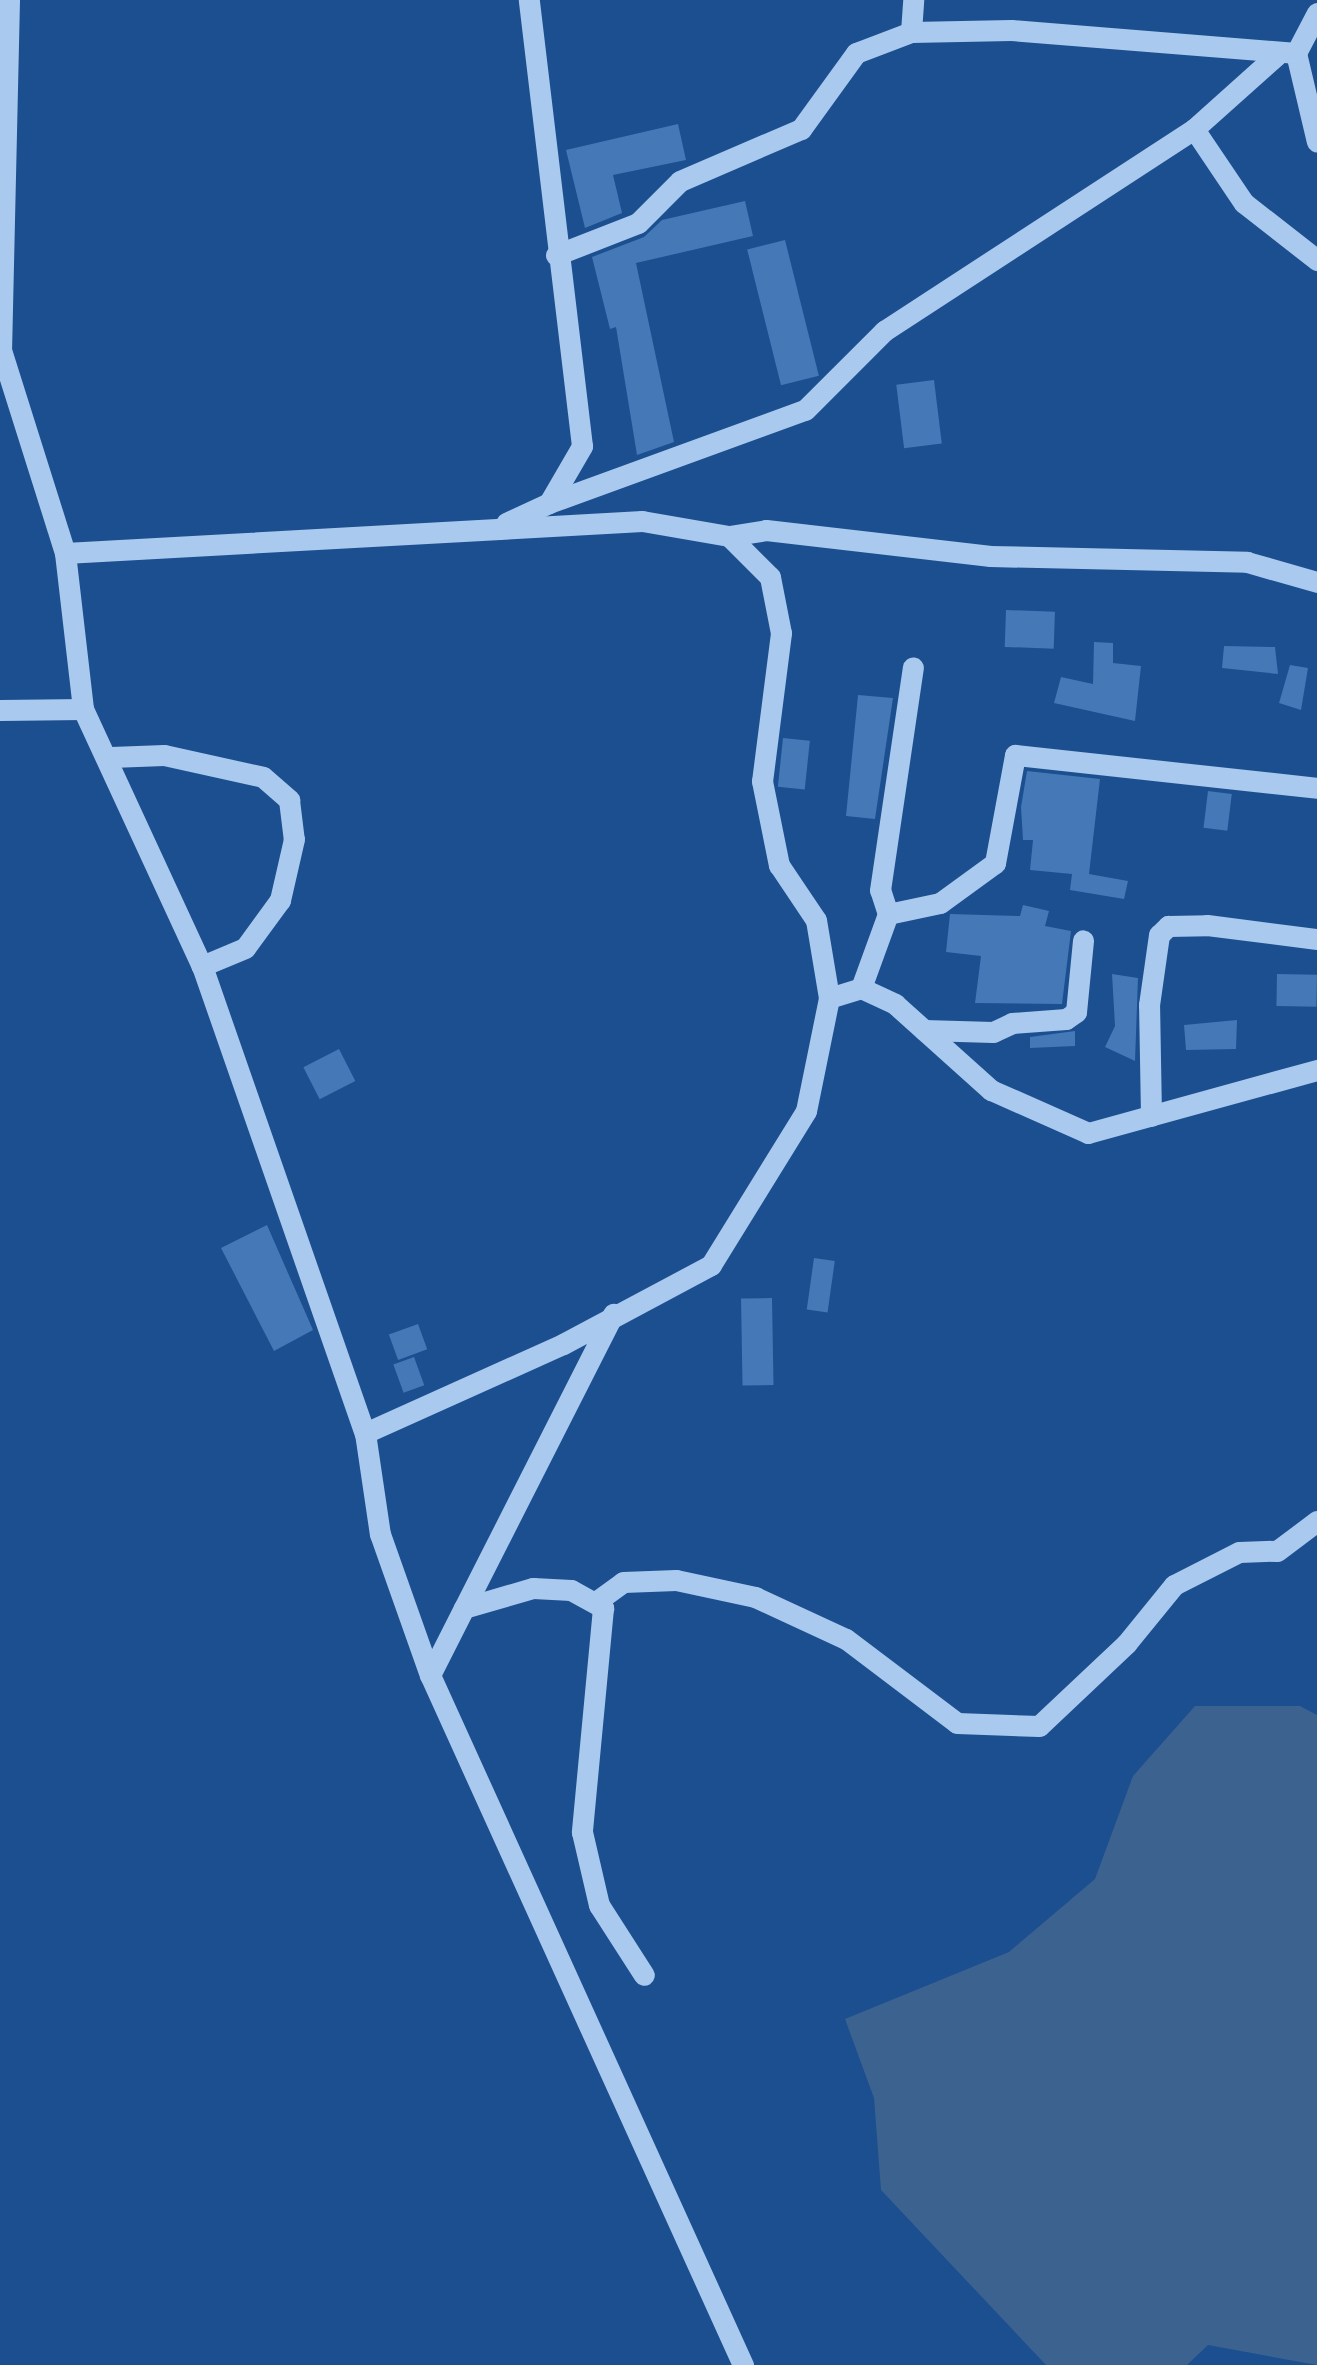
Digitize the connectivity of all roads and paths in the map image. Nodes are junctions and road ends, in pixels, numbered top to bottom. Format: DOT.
graph roads {
  1 [pos="8,0"];
  2 [pos="529,0"];
  3 [pos="913,0"];
  4 [pos="1317,13"];
  5 [pos="911,32"];
  6 [pos="1288,52"];
  7 [pos="1194,129"];
  8 [pos="1317,142"];
  9 [pos="556,254"];
  10 [pos="1317,260"];
  11 [pos="549,503"];
  12 [pos="505,524"];
  13 [pos="729,536"];
  14 [pos="65,553"];
  15 [pos="1317,582"];
  16 [pos="913,667"];
  17 [pos="83,709"];
  18 [pos="0,710"];
  19 [pos="111,758"];
  20 [pos="1317,788"];
  21 [pos="888,914"];
  22 [pos="1317,939"];
  23 [pos="1083,940"];
  24 [pos="202,965"];
  25 [pos="861,988"];
  26 [pos="829,998"];
  27 [pos="924,1030"];
  28 [pos="1317,1070"];
  29 [pos="1151,1116"];
  30 [pos="613,1313"];
  31 [pos="364,1432"];
  32 [pos="1317,1521"];
  33 [pos="597,1601"];
  34 [pos="464,1608"];
  35 [pos="430,1675"];
  36 [pos="644,1975"];
  37 [pos="743,2365"];
  1 -- 14 [label="street"];
  2 -- 9 [label="street"];
  3 -- 5 [label="street"];
  4 -- 6 [label="street"];
  5 -- 6 [label="street"];
  5 -- 9 [label="street"];
  6 -- 7 [label="street"];
  6 -- 8 [label="street"];
  7 -- 10 [label="street"];
  7 -- 11 [label="street"];
  9 -- 11 [label="street"];
  11 -- 12 [label="street"];
  12 -- 13 [label="street"];
  12 -- 14 [label="street"];
  13 -- 15 [label="street"];
  13 -- 26 [label="street"];
  14 -- 17 [label="street"];
  16 -- 21 [label="street"];
  17 -- 18 [label="street"];
  17 -- 19 [label="street"];
  19 -- 24 [label="street"];
  19 -- 24 [label="street"];
  20 -- 21 [label="street"];
  21 -- 25 [label="street"];
  22 -- 29 [label="street"];
  23 -- 27 [label="street"];
  24 -- 31 [label="street"];
  25 -- 26 [label="street"];
  25 -- 27 [label="street"];
  26 -- 30 [label="street"];
  27 -- 29 [label="street"];
  28 -- 29 [label="street"];
  30 -- 31 [label="street"];
  30 -- 34 [label="street"];
  31 -- 35 [label="street"];
  32 -- 33 [label="street"];
  33 -- 34 [label="street"];
  33 -- 36 [label="street"];
  34 -- 35 [label="street"];
  35 -- 37 [label="street"];
}
